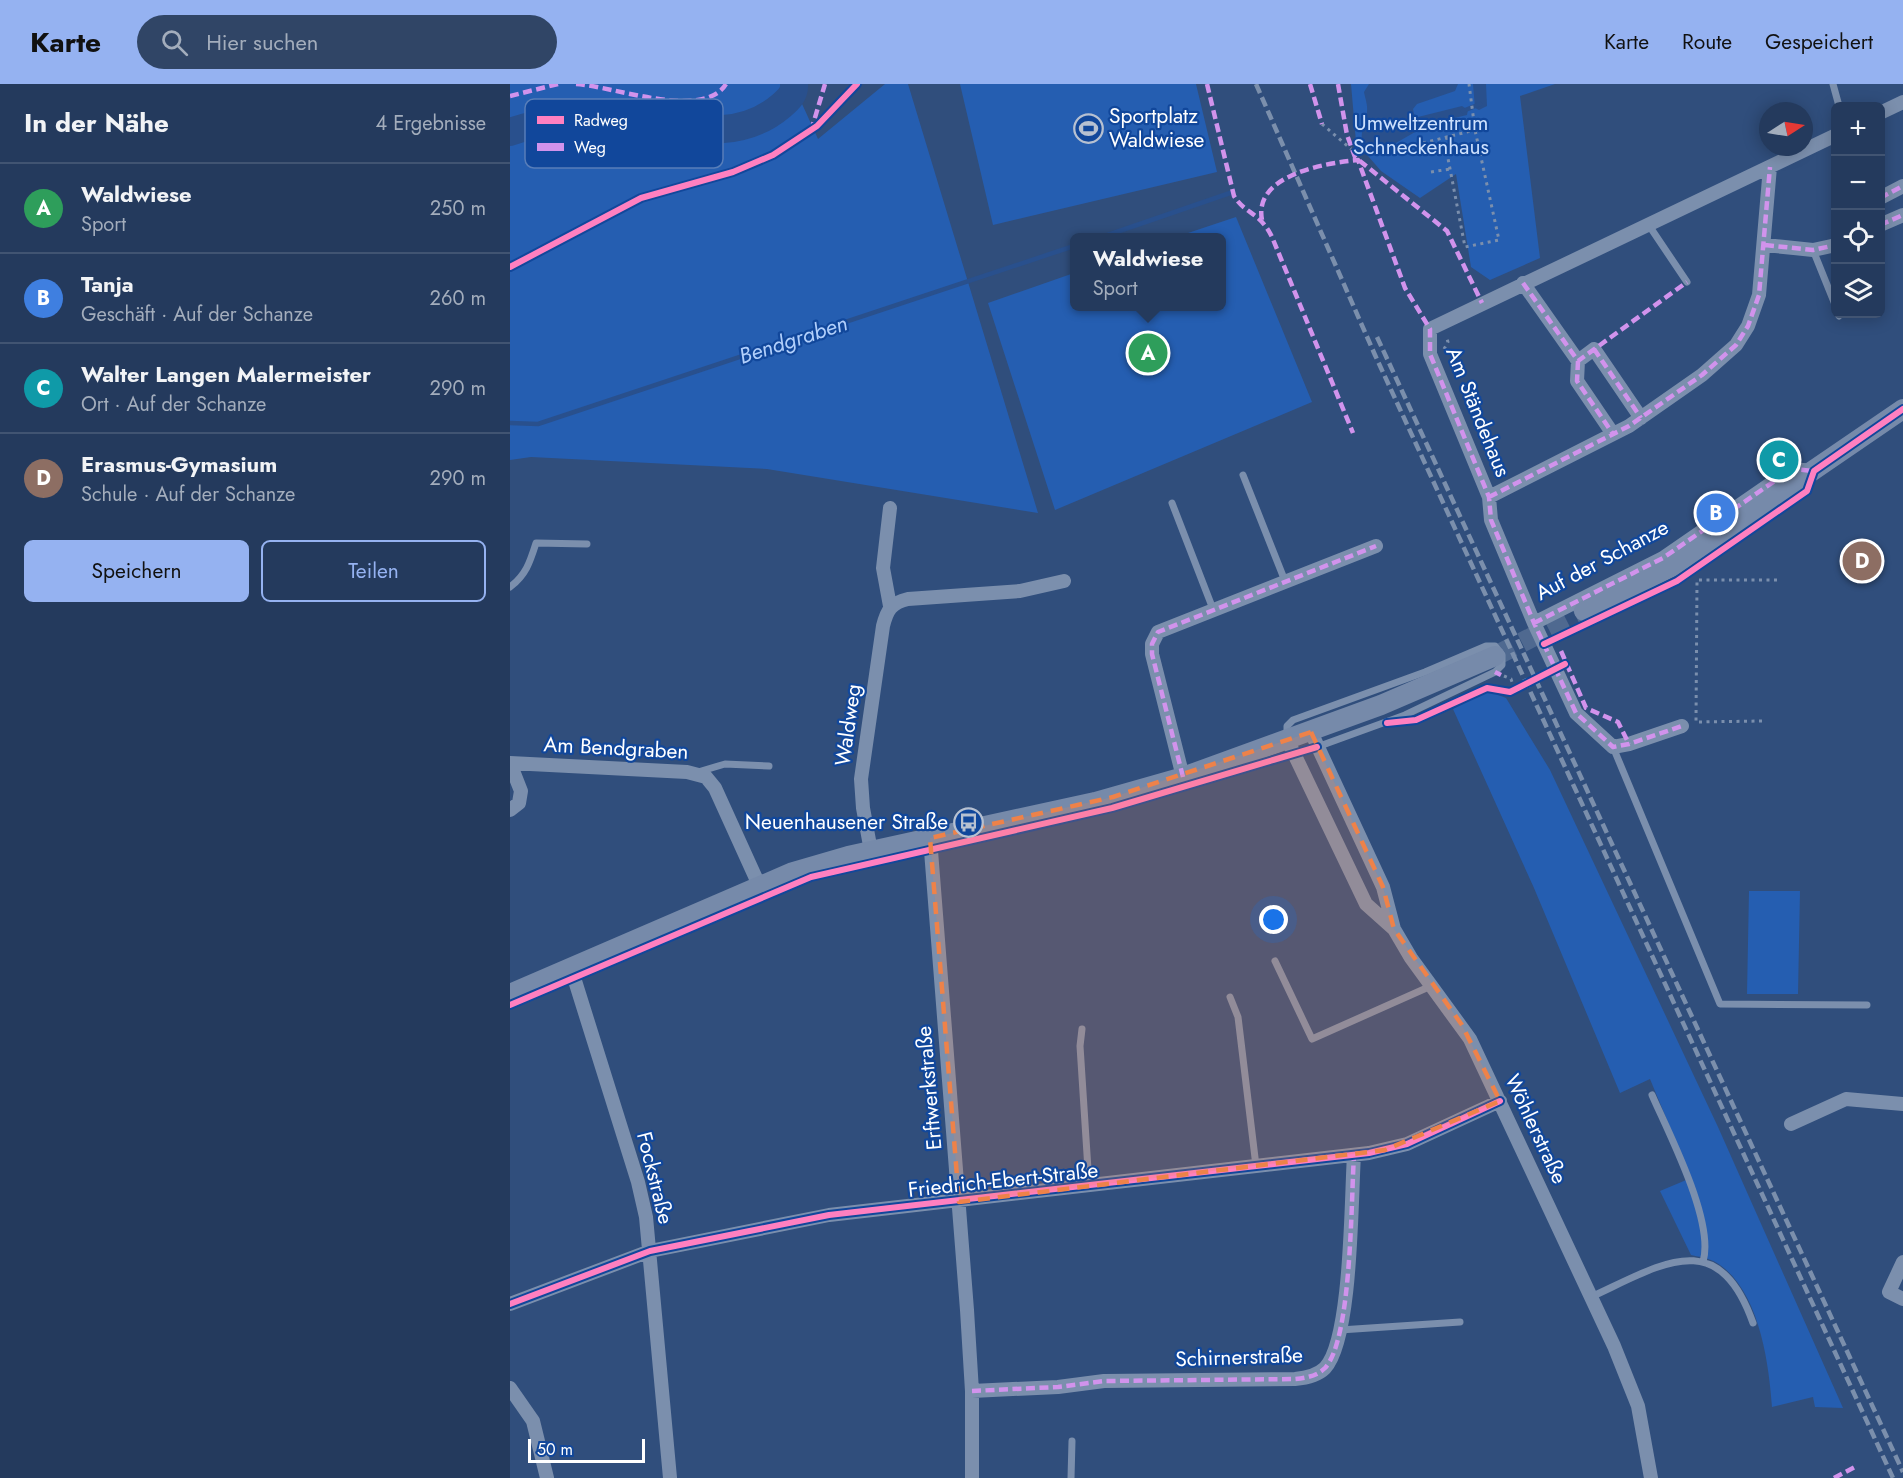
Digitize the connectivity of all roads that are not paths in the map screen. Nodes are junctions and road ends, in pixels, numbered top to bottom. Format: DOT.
graph roads {
  1 [pos="1833,84"];
  2 [pos="1838,102"];
  3 [pos="1903,102"];
  4 [pos="1885,111"];
  5 [pos="1831,137"];
  6 [pos="1770,166"];
  7 [pos="1903,186"];
  8 [pos="1885,196"];
  9 [pos="1903,216"];
  10 [pos="1885,223"];
  11 [pos="1647,224"];
  12 [pos="1765,245"];
  13 [pos="1831,246"];
  14 [pos="1813,250"];
  15 [pos="1687,282"];
  16 [pos="1523,283"];
  17 [pos="1831,295"];
  18 [pos="1578,361"];
  19 [pos="1903,409"];
  20 [pos="1641,418"];
  21 [pos="1613,434"];
  22 [pos="1814,471"];
  23 [pos="1243,476"];
  24 [pos="1489,497"];
  25 [pos="1172,503"];
  26 [pos="890,508"];
  27 [pos="587,544"];
  28 [pos="1376,546"];
  29 [pos="1064,581"];
  30 [pos="1285,581"];
  31 [pos="510,587"];
  32 [pos="890,606"];
  33 [pos="1213,609"];
  34 [pos="1584,611"];
  35 [pos="1534,623"];
  36 [pos="1498,666"];
  37 [pos="1682,726"];
  38 [pos="1314,740"];
  39 [pos="1288,741"];
  40 [pos="1613,747"];
  41 [pos="510,763"];
  42 [pos="769,766"];
  43 [pos="695,773"];
  44 [pos="1183,777"];
  45 [pos="510,810"];
  46 [pos="930,838"];
  47 [pos="871,851"];
  48 [pos="759,885"];
  49 [pos="1394,929"];
  50 [pos="1275,961"];
  51 [pos="571,968"];
  52 [pos="1431,986"];
  53 [pos="510,994"];
  54 [pos="1230,997"];
  55 [pos="1867,1005"];
  56 [pos="1082,1029"];
  57 [pos="1652,1095"];
  58 [pos="1500,1101"];
  59 [pos="1903,1104"];
  60 [pos="1791,1124"];
  61 [pos="1354,1155"];
  62 [pos="1256,1167"];
  63 [pos="1090,1187"];
  64 [pos="960,1202"];
  65 [pos="650,1251"];
  66 [pos="1703,1262"];
  67 [pos="1903,1262"];
  68 [pos="1591,1297"];
  69 [pos="1903,1299"];
  70 [pos="510,1304"];
  71 [pos="1460,1322"];
  72 [pos="1753,1323"];
  73 [pos="1340,1330"];
  74 [pos="510,1388"];
  75 [pos="972,1391"];
  76 [pos="1072,1441"];
  77 [pos="548,1478"];
  78 [pos="670,1478"];
  79 [pos="972,1478"];
  80 [pos="1071,1478"];
  81 [pos="1652,1478"];
  1 -- 2 [label="lane"];
  3 -- 4 [label="street"];
  5 -- 6 [label="street, Am Ständehaus"];
  6 -- 11 [label="street, Am Ständehaus"];
  6 -- 12 [label="street"];
  7 -- 8 [label="street"];
  9 -- 10 [label="street"];
  11 -- 15 [label="lane"];
  11 -- 16 [label="street, Am Ständehaus"];
  12 -- 14 [label="street"];
  12 -- 20 [label="street"];
  13 -- 14 [label="street"];
  14 -- 17 [label="lane"];
  16 -- 18 [label="street"];
  16 -- 24 [label="street, Am Ständehaus"];
  18 -- 20 [label="street"];
  18 -- 21 [label="street"];
  19 -- 22 [label="main road, Auf der Schanze"];
  20 -- 21 [label="street"];
  21 -- 24 [label="street"];
  22 -- 34 [label="main road, Auf der Schanze"];
  22 -- 35 [label="street, Auf der Schanze"];
  23 -- 30 [label="lane"];
  24 -- 35 [label="street, Am Ständehaus"];
  25 -- 33 [label="lane"];
  26 -- 32 [label="street, Waldweg"];
  27 -- 31 [label="lane"];
  28 -- 30 [label="street"];
  29 -- 32 [label="street"];
  30 -- 33 [label="street"];
  32 -- 47 [label="street, Waldweg"];
  33 -- 44 [label="street"];
  35 -- 40 [label="street, Am Ständehaus"];
  36 -- 38 [label="main road"];
  37 -- 40 [label="street"];
  38 -- 39 [label="main road"];
  38 -- 39 [label="lane"];
  38 -- 49 [label="street, Wöhlerstraße"];
  39 -- 44 [label="main road"];
  39 -- 49 [label="street, Wöhlerstraße"];
  40 -- 55 [label="lane"];
  41 -- 43 [label="street, Am Bendgraben"];
  41 -- 45 [label="street"];
  42 -- 43 [label="lane"];
  43 -- 48 [label="street, Am Bendgraben"];
  44 -- 46 [label="main road"];
  46 -- 47 [label="main road"];
  46 -- 64 [label="street, Erftwerkstraße"];
  47 -- 48 [label="main road"];
  48 -- 51 [label="main road"];
  49 -- 52 [label="street, Wöhlerstraße"];
  50 -- 52 [label="lane"];
  51 -- 53 [label="main road"];
  51 -- 65 [label="street, Fockstraße"];
  52 -- 58 [label="street, Wöhlerstraße"];
  54 -- 62 [label="lane"];
  56 -- 63 [label="lane"];
  57 -- 66 [label="lane"];
  58 -- 61 [label="street, Friedrich-Ebert-Straße"];
  58 -- 68 [label="street, Wöhlerstraße"];
  59 -- 60 [label="street"];
  61 -- 62 [label="street, Friedrich-Ebert-Straße"];
  61 -- 73 [label="street, Schirnerstraße"];
  62 -- 63 [label="street, Friedrich-Ebert-Straße"];
  63 -- 64 [label="street, Friedrich-Ebert-Straße"];
  64 -- 65 [label="street, Friedrich-Ebert-Straße"];
  64 -- 75 [label="street, Erftwerkstraße"];
  65 -- 70 [label="street, Friedrich-Ebert-Straße"];
  65 -- 78 [label="street, Fockstraße"];
  66 -- 68 [label="lane"];
  66 -- 72 [label="lane"];
  67 -- 69 [label="street"];
  68 -- 81 [label="street, Wöhlerstraße"];
  71 -- 73 [label="lane"];
  73 -- 75 [label="street, Schirnerstraße"];
  74 -- 77 [label="street"];
  75 -- 79 [label="street, Erftwerkstraße"];
  76 -- 80 [label="lane"];
}
